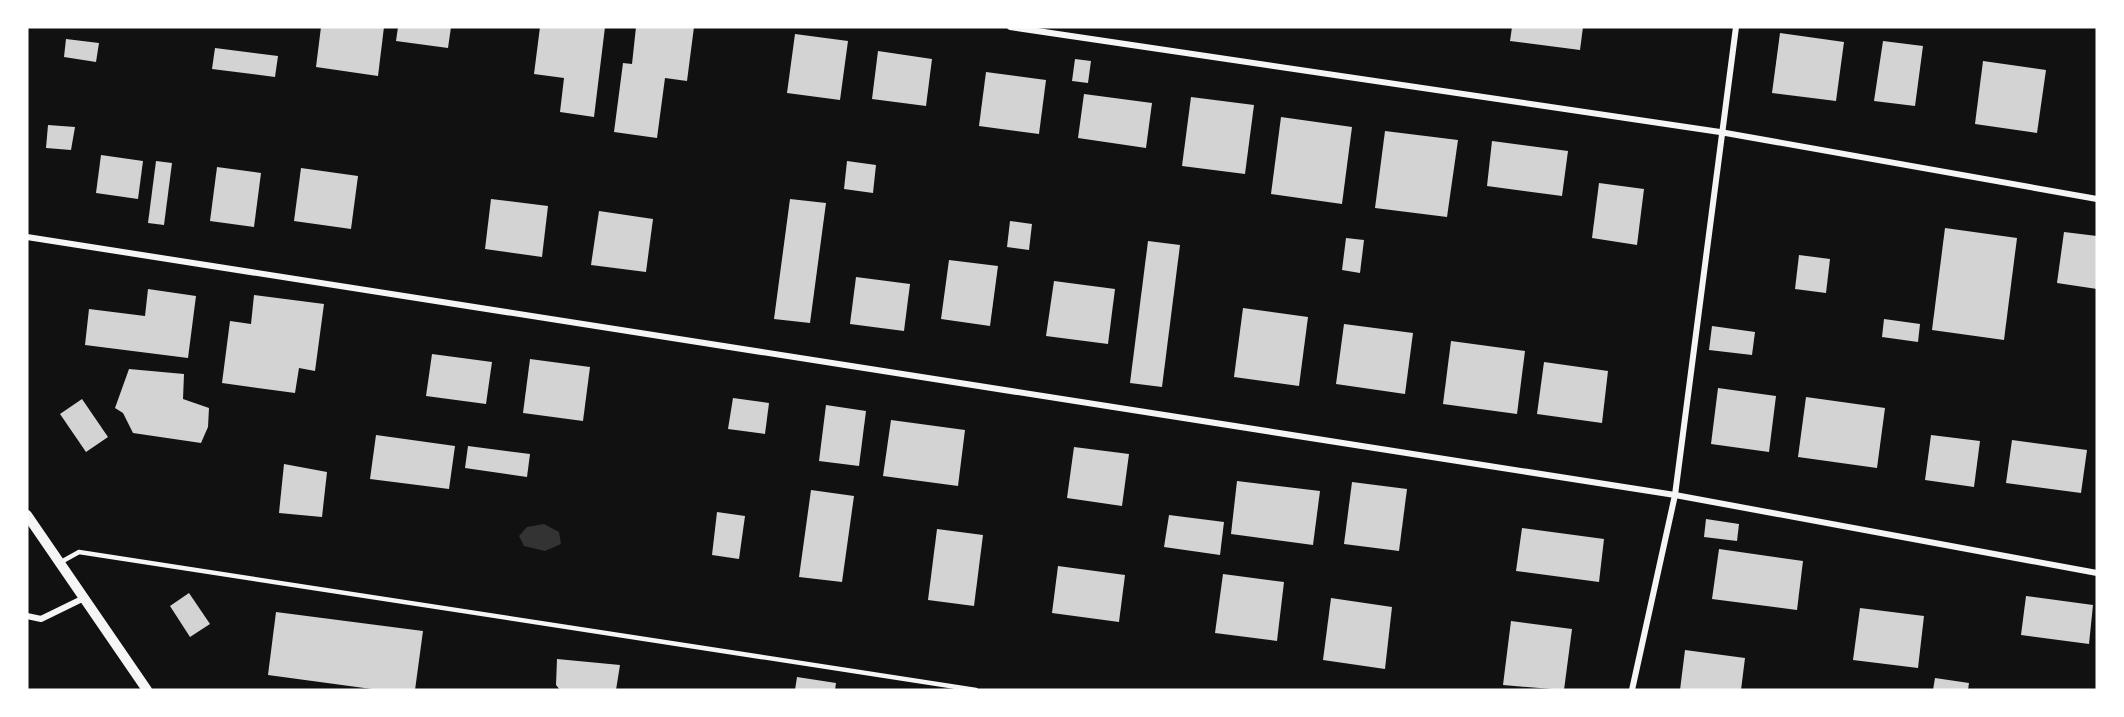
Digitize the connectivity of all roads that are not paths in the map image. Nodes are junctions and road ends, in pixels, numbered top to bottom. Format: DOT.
graph roads {
  1 [pos="1010,27"];
  2 [pos="1736,27"];
  3 [pos="1720,132"];
  4 [pos="2097,199"];
  5 [pos="27,237"];
  6 [pos="1675,495"];
  7 [pos="27,515"];
  8 [pos="59,563"];
  9 [pos="2097,573"];
  10 [pos="84,598"];
  11 [pos="27,616"];
  12 [pos="147,690"];
  13 [pos="976,690"];
  14 [pos="1632,690"];
  1 -- 3 [label="street"];
  2 -- 3 [label="street"];
  3 -- 4 [label="street"];
  3 -- 6 [label="street"];
  5 -- 6 [label="street"];
  6 -- 9 [label="street"];
  6 -- 14 [label="street"];
  7 -- 8 [label="street"];
  8 -- 10 [label="street"];
  8 -- 13 [label="lane"];
  10 -- 11 [label="street"];
  10 -- 12 [label="street"];
}
